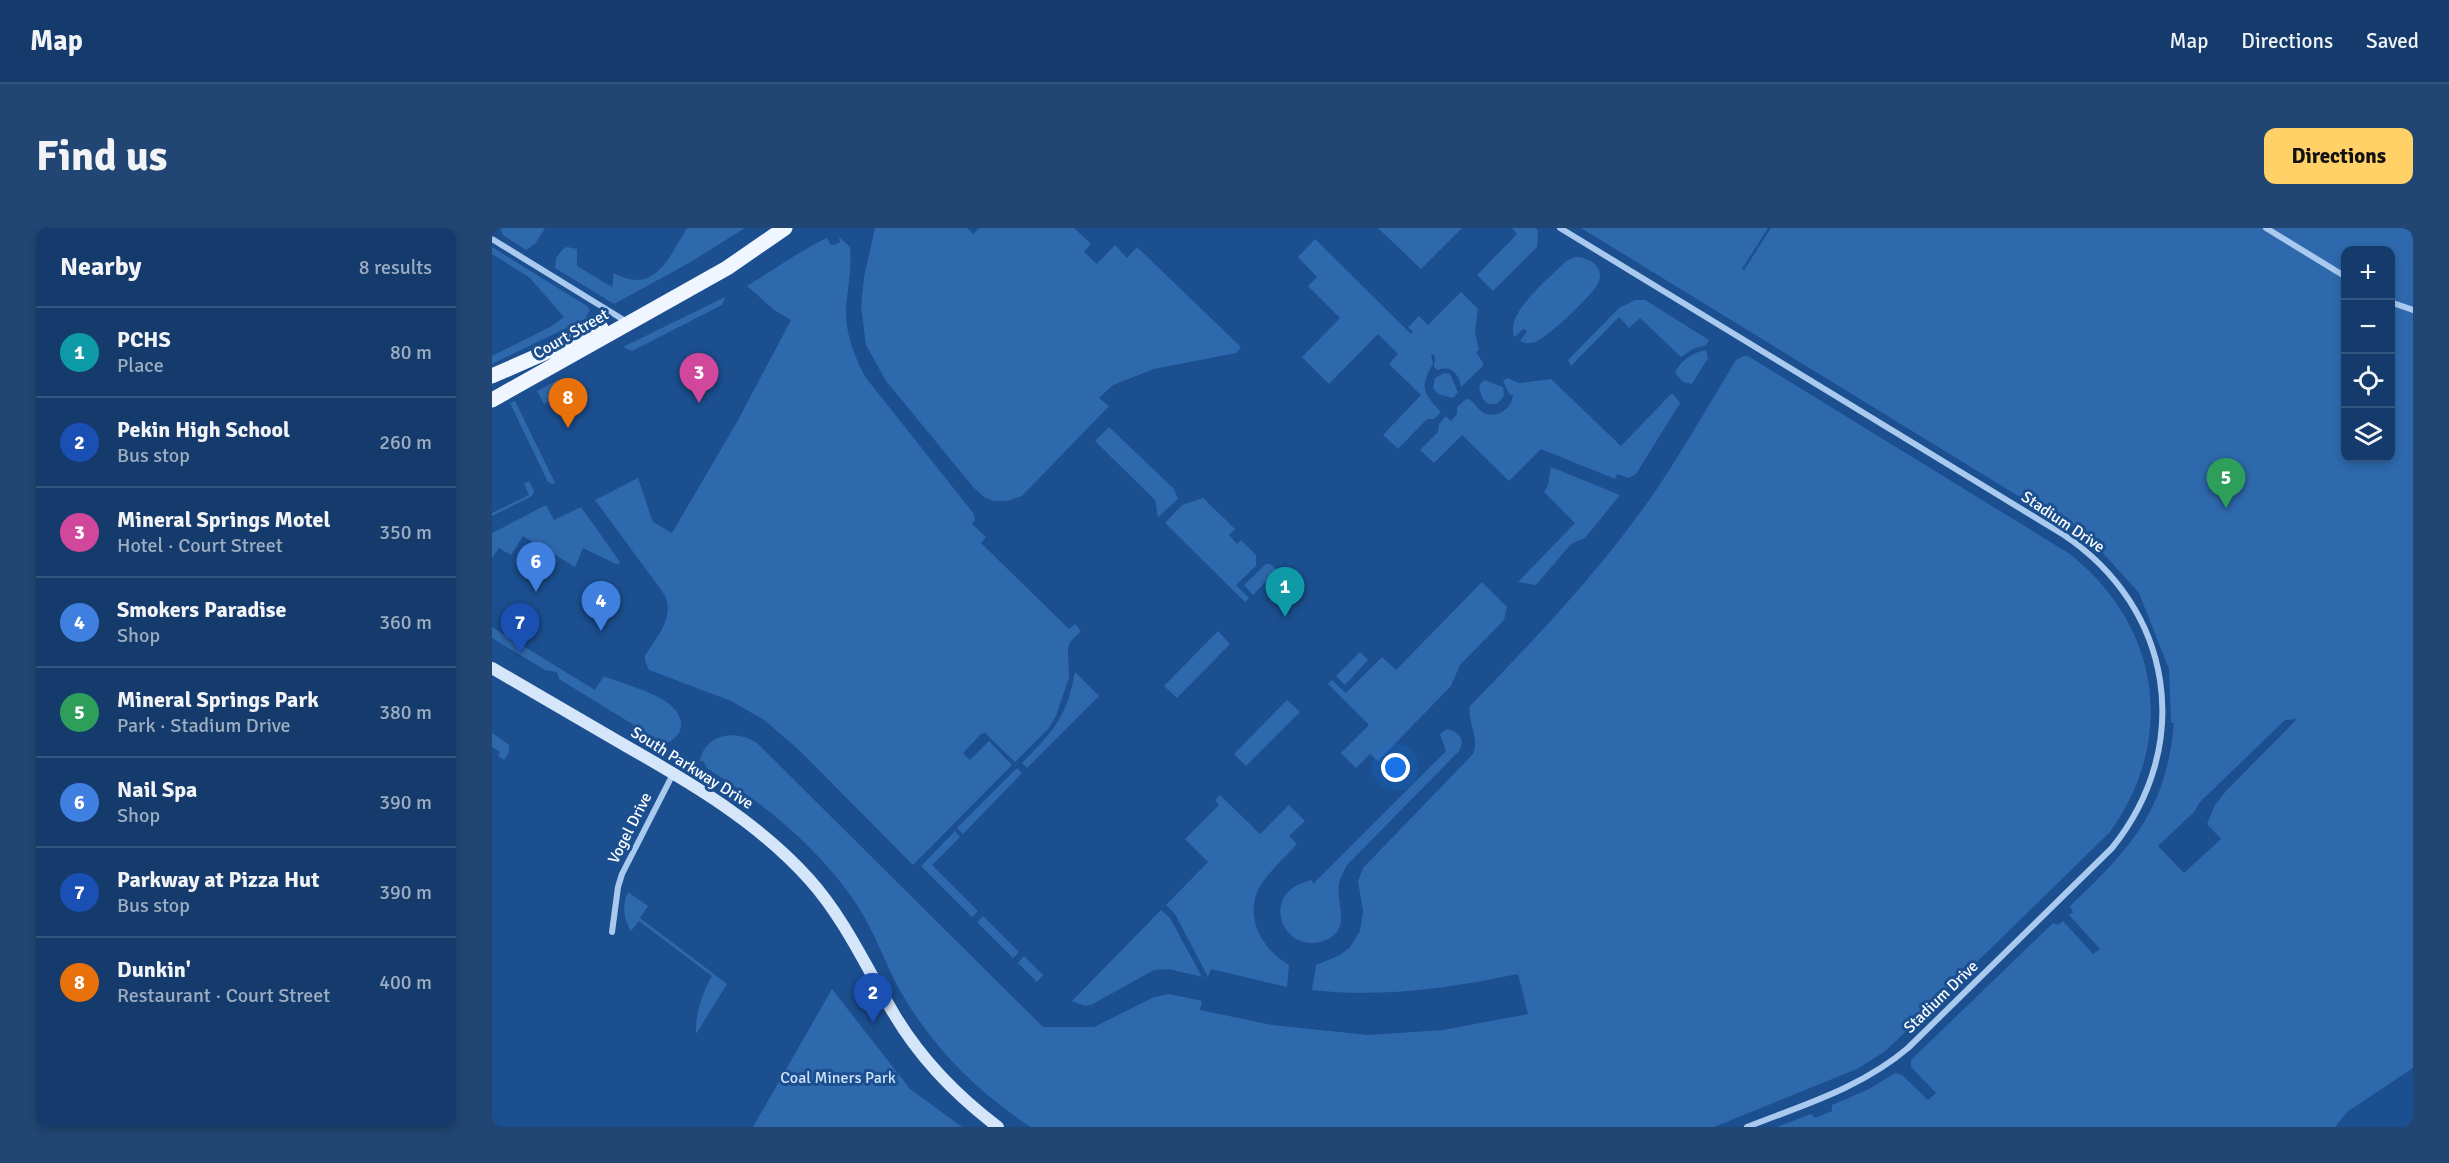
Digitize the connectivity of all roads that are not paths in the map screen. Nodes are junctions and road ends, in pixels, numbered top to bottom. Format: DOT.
graph roads {
  1 [pos="785,228"];
  2 [pos="1560,228"];
  3 [pos="2266,228"];
  4 [pos="492,239"];
  5 [pos="2341,274"];
  6 [pos="2395,303"];
  7 [pos="2413,310"];
  8 [pos="625,320"];
  9 [pos="492,376"];
  10 [pos="492,400"];
  11 [pos="492,668"];
  12 [pos="673,774"];
  13 [pos="612,932"];
  14 [pos="998,1127"];
  15 [pos="1747,1127"];
  1 -- 8 [label="main road, Court Street"];
  2 -- 15 [label="street, Stadium Drive"];
  3 -- 5 [label="street"];
  4 -- 8 [label="street"];
  6 -- 7 [label="street"];
  8 -- 9 [label="main road, Court Street"];
  8 -- 10 [label="main road, Court Street"];
  11 -- 12 [label="main road, South Parkway Drive"];
  12 -- 13 [label="street, Vogel Drive"];
  12 -- 14 [label="main road, South Parkway Drive"];
}
